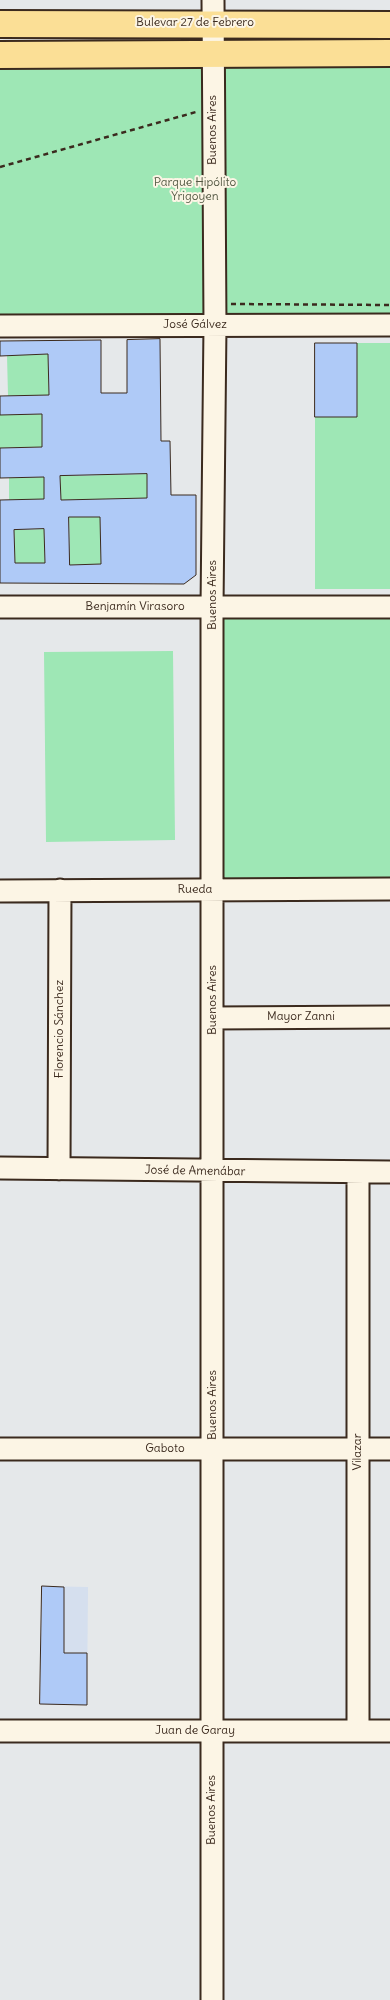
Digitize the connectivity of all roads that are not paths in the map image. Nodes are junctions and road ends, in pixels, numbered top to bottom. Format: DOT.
graph roads {
  1 [pos="213,12"];
  2 [pos="0,24"];
  3 [pos="390,25"];
  4 [pos="390,53"];
  5 [pos="213,54"];
  6 [pos="0,55"];
  7 [pos="215,325"];
  8 [pos="390,325"];
  9 [pos="0,326"];
  10 [pos="0,607"];
  11 [pos="212,607"];
  12 [pos="390,607"];
  13 [pos="390,889"];
  14 [pos="60,890"];
  15 [pos="213,890"];
  16 [pos="0,891"];
  17 [pos="390,1017"];
  18 [pos="212,1018"];
  19 [pos="0,1168"];
  20 [pos="59,1169"];
  21 [pos="213,1171"];
  22 [pos="358,1172"];
  23 [pos="390,1172"];
  24 [pos="358,1448"];
  25 [pos="0,1449"];
  26 [pos="212,1449"];
  27 [pos="390,1449"];
  28 [pos="212,1730"];
  29 [pos="0,1731"];
  30 [pos="358,1731"];
  31 [pos="390,1731"];
  32 [pos="212,2000"];
  1 -- 2 [label="main road, Bulevar 27 de Febrero"];
  1 -- 3 [label="main road, Bulevar 27 de Febrero"];
  1 -- 5 [label="street, Buenos Aires"];
  4 -- 5 [label="main road"];
  5 -- 6 [label="main road"];
  5 -- 7 [label="street, Buenos Aires"];
  7 -- 8 [label="street, José Gálvez"];
  7 -- 9 [label="street, José Gálvez"];
  7 -- 11 [label="street, Buenos Aires"];
  10 -- 11 [label="street, Benjamín Virasoro"];
  11 -- 12 [label="street, Benjamín Virasoro"];
  11 -- 15 [label="street, Buenos Aires"];
  13 -- 15 [label="street, Rueda"];
  14 -- 15 [label="street, Rueda"];
  14 -- 16 [label="street, Rueda"];
  14 -- 20 [label="street, Florencio Sánchez"];
  15 -- 18 [label="street, Buenos Aires"];
  17 -- 18 [label="street, Mayor Zanni"];
  18 -- 21 [label="street, Buenos Aires"];
  19 -- 20 [label="street, José de Amenábar"];
  20 -- 21 [label="street, José de Amenábar"];
  21 -- 22 [label="street, José de Amenábar"];
  21 -- 26 [label="street, Buenos Aires"];
  22 -- 23 [label="street, José de Amenábar"];
  22 -- 24 [label="street, Vilazar"];
  24 -- 26 [label="street, Gaboto"];
  24 -- 27 [label="street, Gaboto"];
  24 -- 30 [label="street, Vilazar"];
  25 -- 26 [label="street, Gaboto"];
  26 -- 28 [label="street, Buenos Aires"];
  28 -- 29 [label="street, Juan de Garay"];
  28 -- 30 [label="street, Juan de Garay"];
  28 -- 32 [label="street, Buenos Aires"];
  30 -- 31 [label="street, Juan de Garay"];
}
